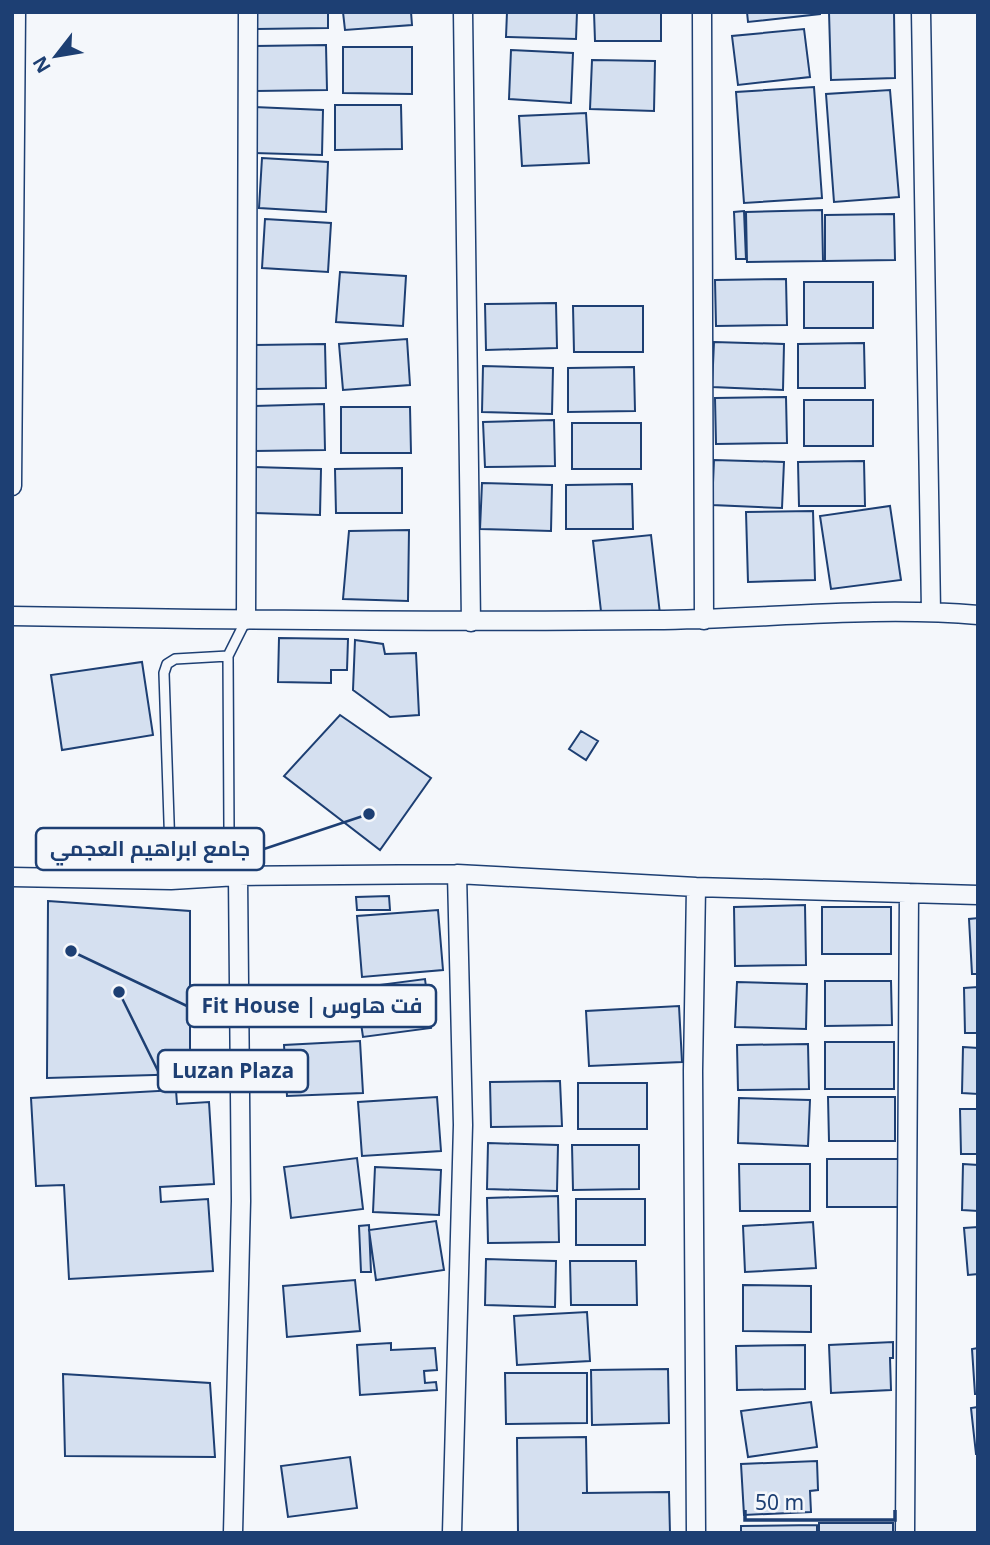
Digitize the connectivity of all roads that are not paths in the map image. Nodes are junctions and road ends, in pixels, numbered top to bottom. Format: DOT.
graph roads {
  1 [pos="16,12"];
  2 [pos="248,12"];
  3 [pos="463,12"];
  4 [pos="702,12"];
  5 [pos="921,12"];
  6 [pos="12,486"];
  7 [pos="930,611"];
  8 [pos="978,615"];
  9 [pos="12,616"];
  10 [pos="246,620"];
  11 [pos="704,620"];
  12 [pos="471,622"];
  13 [pos="228,656"];
  14 [pos="170,843"];
  15 [pos="457,874"];
  16 [pos="238,876"];
  17 [pos="12,877"];
  18 [pos="171,880"];
  19 [pos="696,887"];
  20 [pos="908,893"];
  21 [pos="978,895"];
  22 [pos="233,1533"];
  23 [pos="452,1533"];
  24 [pos="696,1533"];
  25 [pos="905,1533"];
  1 -- 6 [label="street"];
  2 -- 10 [label="street"];
  3 -- 12 [label="street"];
  4 -- 11 [label="street"];
  5 -- 7 [label="street"];
  7 -- 8 [label="street"];
  7 -- 11 [label="street"];
  9 -- 10 [label="street"];
  10 -- 12 [label="street"];
  10 -- 13 [label="lane"];
  11 -- 12 [label="street"];
  13 -- 14 [label="lane"];
  13 -- 14 [label="lane"];
  14 -- 18 [label="lane"];
  15 -- 16 [label="street"];
  15 -- 19 [label="street"];
  15 -- 23 [label="street"];
  16 -- 18 [label="street"];
  16 -- 22 [label="street"];
  17 -- 18 [label="street"];
  19 -- 20 [label="street"];
  19 -- 24 [label="street"];
  20 -- 21 [label="street"];
  20 -- 25 [label="street"];
}
